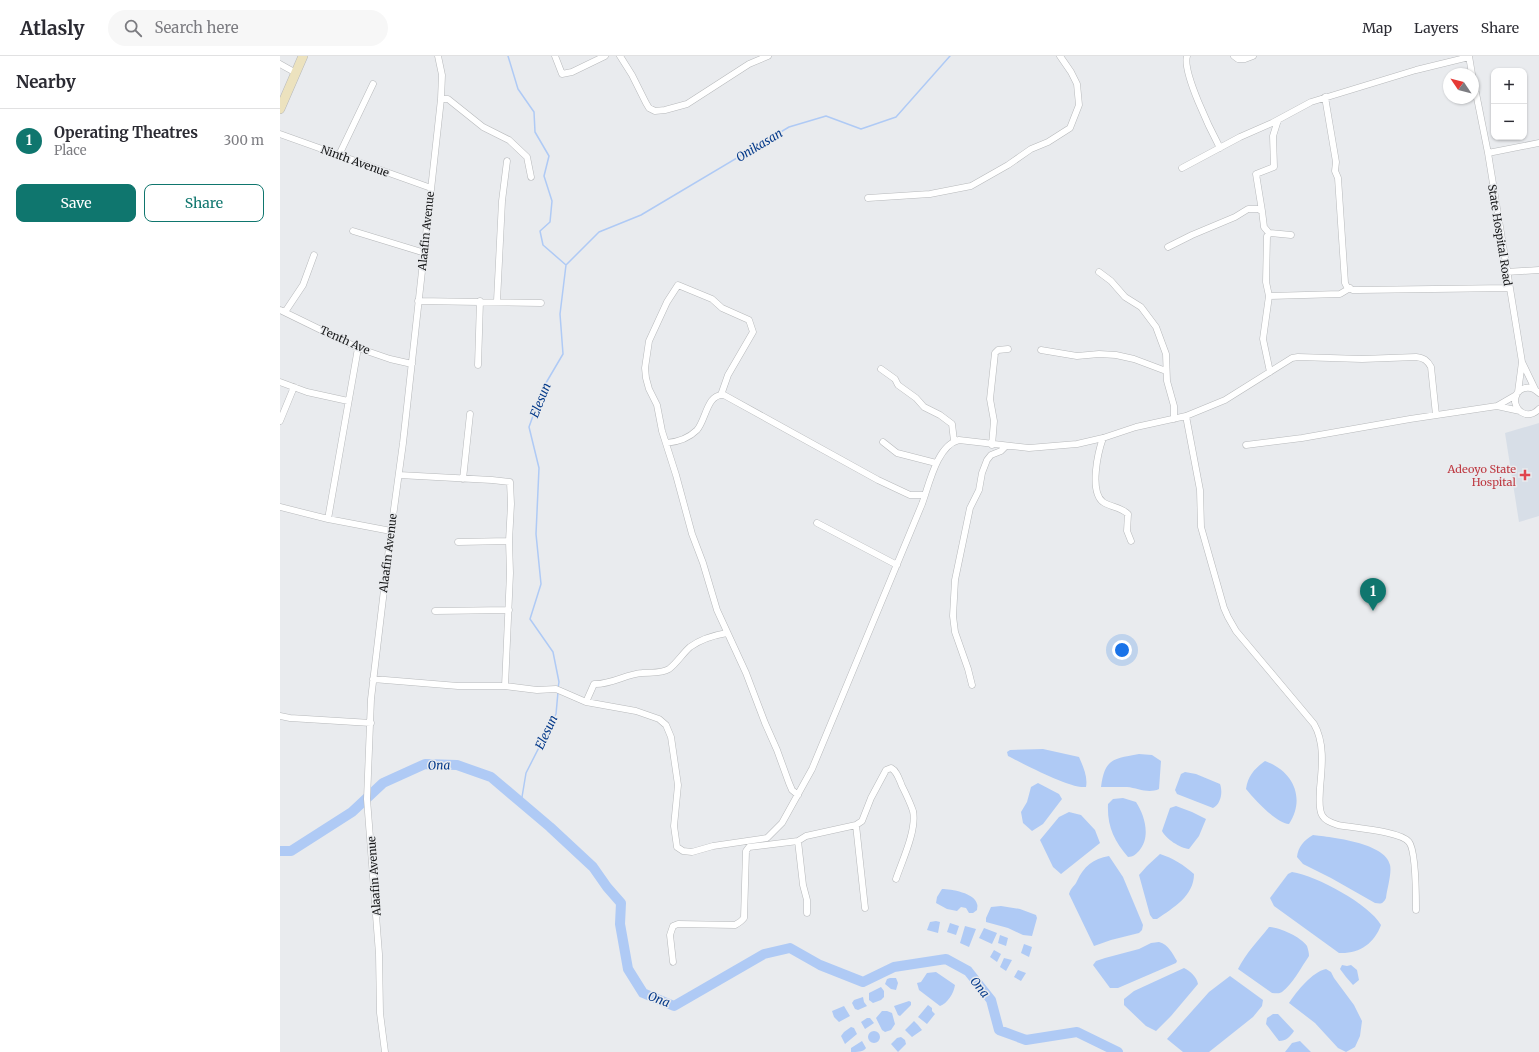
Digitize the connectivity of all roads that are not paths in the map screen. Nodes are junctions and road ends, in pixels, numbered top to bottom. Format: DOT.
graph roads {
  1 [pos="303,56"];
  2 [pos="438,56"];
  3 [pos="555,56"];
  4 [pos="604,56"];
  5 [pos="620,56"];
  6 [pos="768,56"];
  7 [pos="1060,56"];
  8 [pos="1187,56"];
  9 [pos="1234,56"];
  10 [pos="1253,56"];
  11 [pos="1469,57"];
  12 [pos="280,64"];
  13 [pos="1471,68"];
  14 [pos="296,73"];
  15 [pos="373,84"];
  16 [pos="1325,97"];
  17 [pos="441,99"];
  18 [pos="1478,104"];
  19 [pos="280,109"];
  20 [pos="1278,120"];
  21 [pos="280,134"];
  22 [pos="1539,142"];
  23 [pos="1220,148"];
  24 [pos="1488,153"];
  25 [pos="339,156"];
  26 [pos="507,160"];
  27 [pos="1182,168"];
  28 [pos="531,177"];
  29 [pos="431,188"];
  30 [pos="868,198"];
  31 [pos="1262,211"];
  32 [pos="353,231"];
  33 [pos="1269,233"];
  34 [pos="1291,236"];
  35 [pos="1168,247"];
  36 [pos="425,253"];
  37 [pos="314,255"];
  38 [pos="1539,270"];
  39 [pos="1099,272"];
  40 [pos="1506,272"];
  41 [pos="1350,288"];
  42 [pos="1509,288"];
  43 [pos="1269,296"];
  44 [pos="418,300"];
  45 [pos="480,301"];
  46 [pos="497,301"];
  47 [pos="541,303"];
  48 [pos="282,311"];
  49 [pos="358,348"];
  50 [pos="1008,349"];
  51 [pos="1041,350"];
  52 [pos="1522,362"];
  53 [pos="412,364"];
  54 [pos="478,365"];
  55 [pos="881,369"];
  56 [pos="1166,371"];
  57 [pos="1270,372"];
  58 [pos="280,382"];
  59 [pos="294,388"];
  60 [pos="1537,391"];
  61 [pos="1517,394"];
  62 [pos="720,395"];
  63 [pos="348,401"];
  64 [pos="1497,406"];
  65 [pos="1539,409"];
  66 [pos="1520,411"];
  67 [pos="470,414"];
  68 [pos="1436,415"];
  69 [pos="1186,416"];
  70 [pos="1174,418"];
  71 [pos="280,421"];
  72 [pos="1103,438"];
  73 [pos="954,441"];
  74 [pos="883,442"];
  75 [pos="666,443"];
  76 [pos="992,444"];
  77 [pos="1246,445"];
  78 [pos="1006,446"];
  79 [pos="936,464"];
  80 [pos="399,475"];
  81 [pos="462,479"];
  82 [pos="925,495"];
  83 [pos="280,507"];
  84 [pos="328,519"];
  85 [pos="817,523"];
  86 [pos="391,531"];
  87 [pos="509,541"];
  88 [pos="1131,541"];
  89 [pos="458,542"];
  90 [pos="897,565"];
  91 [pos="435,610"];
  92 [pos="509,610"];
  93 [pos="728,633"];
  94 [pos="373,679"];
  95 [pos="972,685"];
  96 [pos="504,686"];
  97 [pos="586,702"];
  98 [pos="280,716"];
  99 [pos="371,723"];
  100 [pos="798,795"];
  101 [pos="856,825"];
  102 [pos="770,834"];
  103 [pos="798,841"];
  104 [pos="775,845"];
  105 [pos="896,879"];
  106 [pos="865,908"];
  107 [pos="1416,910"];
  108 [pos="807,913"];
  109 [pos="673,962"];
  110 [pos="385,1052"];
  1 -- 14 [label="street"];
  2 -- 17 [label="street, Alaafin Avenue"];
  3 -- 4 [label="street"];
  5 -- 6 [label="street"];
  7 -- 30 [label="street"];
  8 -- 23 [label="street"];
  9 -- 10 [label="street"];
  11 -- 13 [label="street"];
  11 -- 16 [label="street"];
  12 -- 14 [label="street"];
  14 -- 19 [label="street"];
  15 -- 25 [label="street"];
  16 -- 20 [label="street"];
  16 -- 41 [label="street"];
  17 -- 28 [label="street"];
  17 -- 29 [label="street, Alaafin Avenue"];
  18 -- 24 [label="street, State Hospital Road"];
  20 -- 23 [label="street"];
  20 -- 31 [label="street"];
  21 -- 25 [label="street, Ninth Avenue"];
  22 -- 24 [label="street"];
  23 -- 27 [label="street"];
  24 -- 40 [label="street, State Hospital Road"];
  25 -- 29 [label="street, Ninth Avenue"];
  26 -- 46 [label="street"];
  29 -- 36 [label="street, Alaafin Avenue"];
  31 -- 33 [label="street"];
  31 -- 35 [label="street"];
  32 -- 36 [label="street"];
  33 -- 34 [label="street"];
  33 -- 43 [label="street"];
  36 -- 44 [label="street, Alaafin Avenue"];
  37 -- 48 [label="street"];
  38 -- 40 [label="street"];
  39 -- 56 [label="street"];
  40 -- 42 [label="street, State Hospital Road"];
  41 -- 42 [label="street"];
  41 -- 43 [label="street"];
  42 -- 52 [label="street, State Hospital Road"];
  43 -- 57 [label="street"];
  44 -- 45 [label="street"];
  44 -- 53 [label="street, Alaafin Avenue"];
  45 -- 46 [label="street"];
  45 -- 54 [label="street"];
  46 -- 47 [label="street"];
  48 -- 49 [label="street, Tenth Ave"];
  49 -- 53 [label="street, Tenth Ave"];
  49 -- 63 [label="street"];
  50 -- 76 [label="street"];
  51 -- 56 [label="street"];
  52 -- 60 [label="street"];
  52 -- 61 [label="street, State Hospital Road"];
  53 -- 80 [label="street, Alaafin Avenue"];
  55 -- 73 [label="street"];
  56 -- 70 [label="street"];
  57 -- 68 [label="street"];
  57 -- 69 [label="street"];
  58 -- 59 [label="street"];
  59 -- 63 [label="street"];
  59 -- 71 [label="street"];
  60 -- 61 [label="street"];
  61 -- 64 [label="street"];
  61 -- 66 [label="street"];
  62 -- 75 [label="street"];
  62 -- 75 [label="street"];
  62 -- 82 [label="street"];
  63 -- 84 [label="street"];
  64 -- 66 [label="street"];
  64 -- 68 [label="street"];
  65 -- 66 [label="street"];
  67 -- 81 [label="street"];
  68 -- 77 [label="street"];
  69 -- 70 [label="street"];
  69 -- 107 [label="street"];
  70 -- 72 [label="street"];
  72 -- 78 [label="street"];
  72 -- 88 [label="street"];
  73 -- 76 [label="street"];
  73 -- 79 [label="street"];
  74 -- 79 [label="street"];
  75 -- 93 [label="street"];
  76 -- 78 [label="street"];
  78 -- 95 [label="street"];
  79 -- 82 [label="street"];
  80 -- 81 [label="street"];
  80 -- 86 [label="street, Alaafin Avenue"];
  81 -- 87 [label="street"];
  82 -- 90 [label="street"];
  83 -- 84 [label="street"];
  84 -- 86 [label="street"];
  85 -- 90 [label="street"];
  86 -- 94 [label="street, Alaafin Avenue"];
  87 -- 89 [label="street"];
  87 -- 92 [label="street"];
  90 -- 100 [label="street"];
  91 -- 92 [label="street"];
  92 -- 96 [label="street"];
  93 -- 97 [label="street"];
  93 -- 100 [label="street"];
  94 -- 96 [label="street"];
  94 -- 99 [label="street, Alaafin Avenue"];
  96 -- 97 [label="street"];
  97 -- 102 [label="street"];
  98 -- 99 [label="street"];
  99 -- 110 [label="street, Alaafin Avenue"];
  100 -- 102 [label="street"];
  101 -- 103 [label="street"];
  101 -- 105 [label="street"];
  101 -- 106 [label="street"];
  102 -- 104 [label="street"];
  103 -- 104 [label="street"];
  103 -- 108 [label="street"];
  104 -- 109 [label="street"];
}
